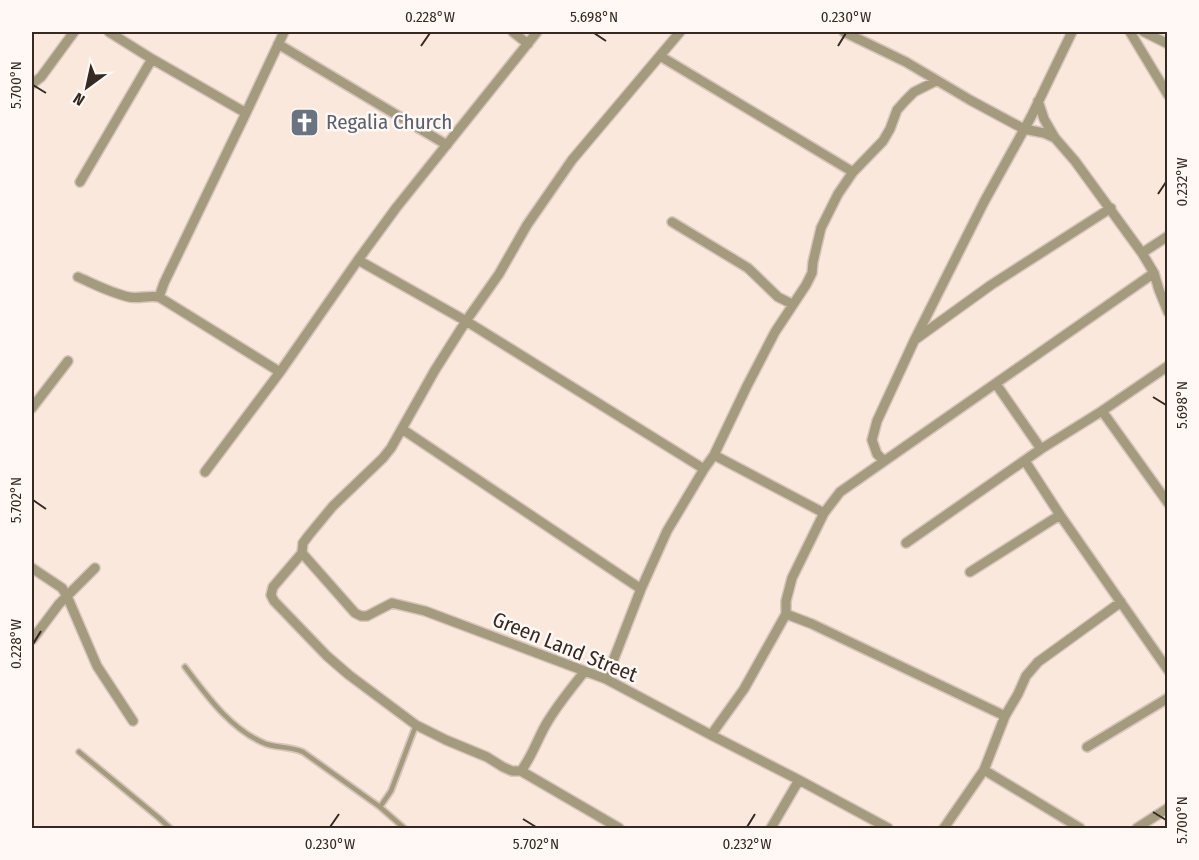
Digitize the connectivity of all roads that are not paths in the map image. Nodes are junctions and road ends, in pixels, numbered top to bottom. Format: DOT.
graph roads {
  1 [pos="74,32"];
  2 [pos="109,32"];
  3 [pos="284,32"];
  4 [pos="513,32"];
  5 [pos="537,32"];
  6 [pos="680,32"];
  7 [pos="844,32"];
  8 [pos="1072,32"];
  9 [pos="1130,32"];
  10 [pos="1144,32"];
  11 [pos="278,44"];
  12 [pos="528,44"];
  13 [pos="1167,44"];
  14 [pos="660,56"];
  15 [pos="152,59"];
  16 [pos="936,81"];
  17 [pos="32,84"];
  18 [pos="1167,95"];
  19 [pos="1038,101"];
  20 [pos="246,113"];
  21 [pos="1024,129"];
  22 [pos="1055,138"];
  23 [pos="447,145"];
  24 [pos="853,172"];
  25 [pos="80,182"];
  26 [pos="1111,208"];
  27 [pos="672,222"];
  28 [pos="1167,237"];
  29 [pos="1142,253"];
  30 [pos="358,260"];
  31 [pos="1154,273"];
  32 [pos="78,277"];
  33 [pos="159,297"];
  34 [pos="792,304"];
  35 [pos="1167,312"];
  36 [pos="466,321"];
  37 [pos="915,339"];
  38 [pos="68,361"];
  39 [pos="1167,366"];
  40 [pos="280,372"];
  41 [pos="996,384"];
  42 [pos="32,408"];
  43 [pos="1102,411"];
  44 [pos="402,429"];
  45 [pos="1041,449"];
  46 [pos="714,454"];
  47 [pos="884,461"];
  48 [pos="1025,461"];
  49 [pos="704,469"];
  50 [pos="205,472"];
  51 [pos="1167,503"];
  52 [pos="824,513"];
  53 [pos="1060,515"];
  54 [pos="906,543"];
  55 [pos="302,553"];
  56 [pos="32,568"];
  57 [pos="95,568"];
  58 [pos="970,572"];
  59 [pos="641,590"];
  60 [pos="67,596"];
  61 [pos="1121,602"];
  62 [pos="786,614"];
  63 [pos="32,640"];
  64 [pos="185,667"];
  65 [pos="1167,670"];
  66 [pos="585,671"];
  67 [pos="606,679"];
  68 [pos="1167,698"];
  69 [pos="1005,716"];
  70 [pos="133,722"];
  71 [pos="416,725"];
  72 [pos="711,735"];
  73 [pos="1087,747"];
  74 [pos="79,752"];
  75 [pos="984,770"];
  76 [pos="521,771"];
  77 [pos="800,780"];
  78 [pos="380,807"];
  79 [pos="1167,808"];
  80 [pos="170,828"];
  81 [pos="404,828"];
  82 [pos="619,828"];
  83 [pos="771,828"];
  84 [pos="888,828"];
  85 [pos="944,828"];
  86 [pos="1080,828"];
  87 [pos="1137,828"];
  1 -- 17 [label="street"];
  2 -- 15 [label="street"];
  3 -- 11 [label="street"];
  4 -- 12 [label="street"];
  5 -- 12 [label="street"];
  6 -- 14 [label="street"];
  7 -- 16 [label="street"];
  8 -- 19 [label="street"];
  9 -- 18 [label="street"];
  10 -- 13 [label="street"];
  11 -- 20 [label="street"];
  11 -- 23 [label="street"];
  12 -- 23 [label="street"];
  14 -- 24 [label="street"];
  14 -- 36 [label="street"];
  15 -- 20 [label="street"];
  15 -- 25 [label="street"];
  16 -- 21 [label="street"];
  16 -- 24 [label="street"];
  19 -- 21 [label="street"];
  19 -- 22 [label="street"];
  20 -- 33 [label="street"];
  21 -- 22 [label="street"];
  21 -- 37 [label="street"];
  22 -- 26 [label="street"];
  23 -- 30 [label="street"];
  24 -- 34 [label="street"];
  26 -- 29 [label="street"];
  26 -- 37 [label="street"];
  27 -- 34 [label="street"];
  28 -- 29 [label="street"];
  29 -- 31 [label="street"];
  30 -- 36 [label="street"];
  30 -- 40 [label="street"];
  31 -- 35 [label="street"];
  31 -- 41 [label="street"];
  32 -- 33 [label="street"];
  33 -- 40 [label="street"];
  34 -- 46 [label="street"];
  36 -- 44 [label="street"];
  36 -- 49 [label="street"];
  37 -- 47 [label="street"];
  38 -- 42 [label="street"];
  39 -- 43 [label="street"];
  40 -- 50 [label="street"];
  41 -- 45 [label="street"];
  41 -- 47 [label="street"];
  43 -- 45 [label="street"];
  43 -- 51 [label="street"];
  44 -- 55 [label="street"];
  44 -- 59 [label="street"];
  45 -- 48 [label="street"];
  46 -- 49 [label="street"];
  46 -- 52 [label="street"];
  47 -- 52 [label="street"];
  48 -- 53 [label="street"];
  48 -- 54 [label="street"];
  49 -- 59 [label="street"];
  52 -- 62 [label="street"];
  53 -- 58 [label="street"];
  53 -- 61 [label="street"];
  55 -- 66 [label="street, Green Land Street"];
  55 -- 71 [label="street"];
  56 -- 60 [label="street"];
  57 -- 60 [label="street"];
  59 -- 67 [label="street"];
  60 -- 63 [label="street"];
  60 -- 70 [label="street"];
  61 -- 65 [label="street"];
  61 -- 69 [label="street"];
  62 -- 69 [label="street"];
  62 -- 72 [label="street"];
  64 -- 78 [label="lane"];
  66 -- 67 [label="street, Green Land Street"];
  66 -- 76 [label="street"];
  67 -- 72 [label="street, Green Land Street"];
  68 -- 73 [label="street"];
  69 -- 75 [label="street"];
  71 -- 76 [label="street"];
  71 -- 78 [label="lane"];
  72 -- 77 [label="street, Green Land Street"];
  74 -- 80 [label="lane"];
  75 -- 85 [label="street"];
  75 -- 86 [label="street"];
  76 -- 82 [label="street"];
  77 -- 83 [label="street"];
  77 -- 84 [label="street, Green Land Street"];
  78 -- 81 [label="lane"];
  79 -- 87 [label="street"];
}
